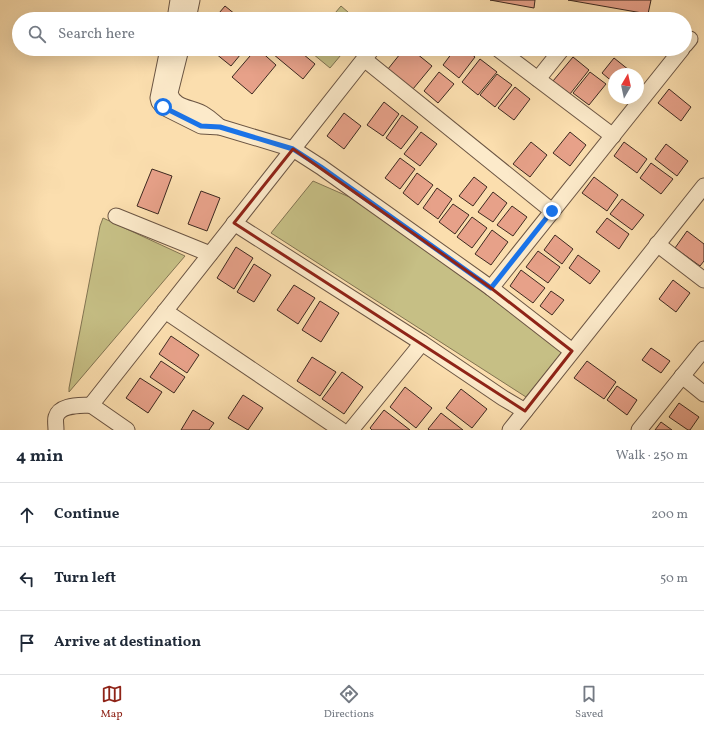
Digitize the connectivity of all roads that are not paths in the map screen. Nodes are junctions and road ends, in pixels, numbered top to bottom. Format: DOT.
graph roads {
  1 [pos="178,0"];
  2 [pos="192,0"];
  3 [pos="176,12"];
  4 [pos="189,12"];
  5 [pos="166,56"];
  6 [pos="179,56"];
  7 [pos="366,56"];
  8 [pos="370,56"];
  9 [pos="507,56"];
  10 [pos="556,56"];
  11 [pos="676,56"];
  12 [pos="538,79"];
  13 [pos="220,127"];
  14 [pos="613,136"];
  15 [pos="293,149"];
  16 [pos="704,186"];
  17 [pos="552,211"];
  18 [pos="116,216"];
  19 [pos="234,223"];
  20 [pos="657,244"];
  21 [pos="210,254"];
  22 [pos="704,280"];
  23 [pos="491,288"];
  24 [pos="165,310"];
  25 [pos="422,343"];
  26 [pos="704,349"];
  27 [pos="572,351"];
  28 [pos="682,376"];
  29 [pos="704,394"];
  30 [pos="90,405"];
  31 [pos="525,410"];
  32 [pos="56,430"];
  33 [pos="127,430"];
  34 [pos="341,430"];
  35 [pos="351,430"];
  36 [pos="510,430"];
  37 [pos="639,430"];
  1 -- 3 [label="street"];
  2 -- 4 [label="street"];
  5 -- 13 [label="street"];
  6 -- 13 [label="street"];
  7 -- 15 [label="street"];
  8 -- 17 [label="street"];
  9 -- 12 [label="street"];
  10 -- 12 [label="street"];
  11 -- 14 [label="street"];
  12 -- 14 [label="street"];
  13 -- 15 [label="street"];
  14 -- 17 [label="street"];
  15 -- 19 [label="street"];
  15 -- 23 [label="street"];
  16 -- 20 [label="street"];
  17 -- 23 [label="street"];
  18 -- 21 [label="street"];
  19 -- 21 [label="street"];
  19 -- 25 [label="street"];
  20 -- 22 [label="street"];
  20 -- 27 [label="street"];
  21 -- 24 [label="street"];
  23 -- 27 [label="street"];
  24 -- 30 [label="street"];
  24 -- 34 [label="street"];
  25 -- 31 [label="street"];
  25 -- 35 [label="street"];
  26 -- 28 [label="street"];
  27 -- 31 [label="street"];
  28 -- 29 [label="street"];
  28 -- 37 [label="street"];
  30 -- 32 [label="street"];
  30 -- 33 [label="street"];
  31 -- 36 [label="street"];
}
